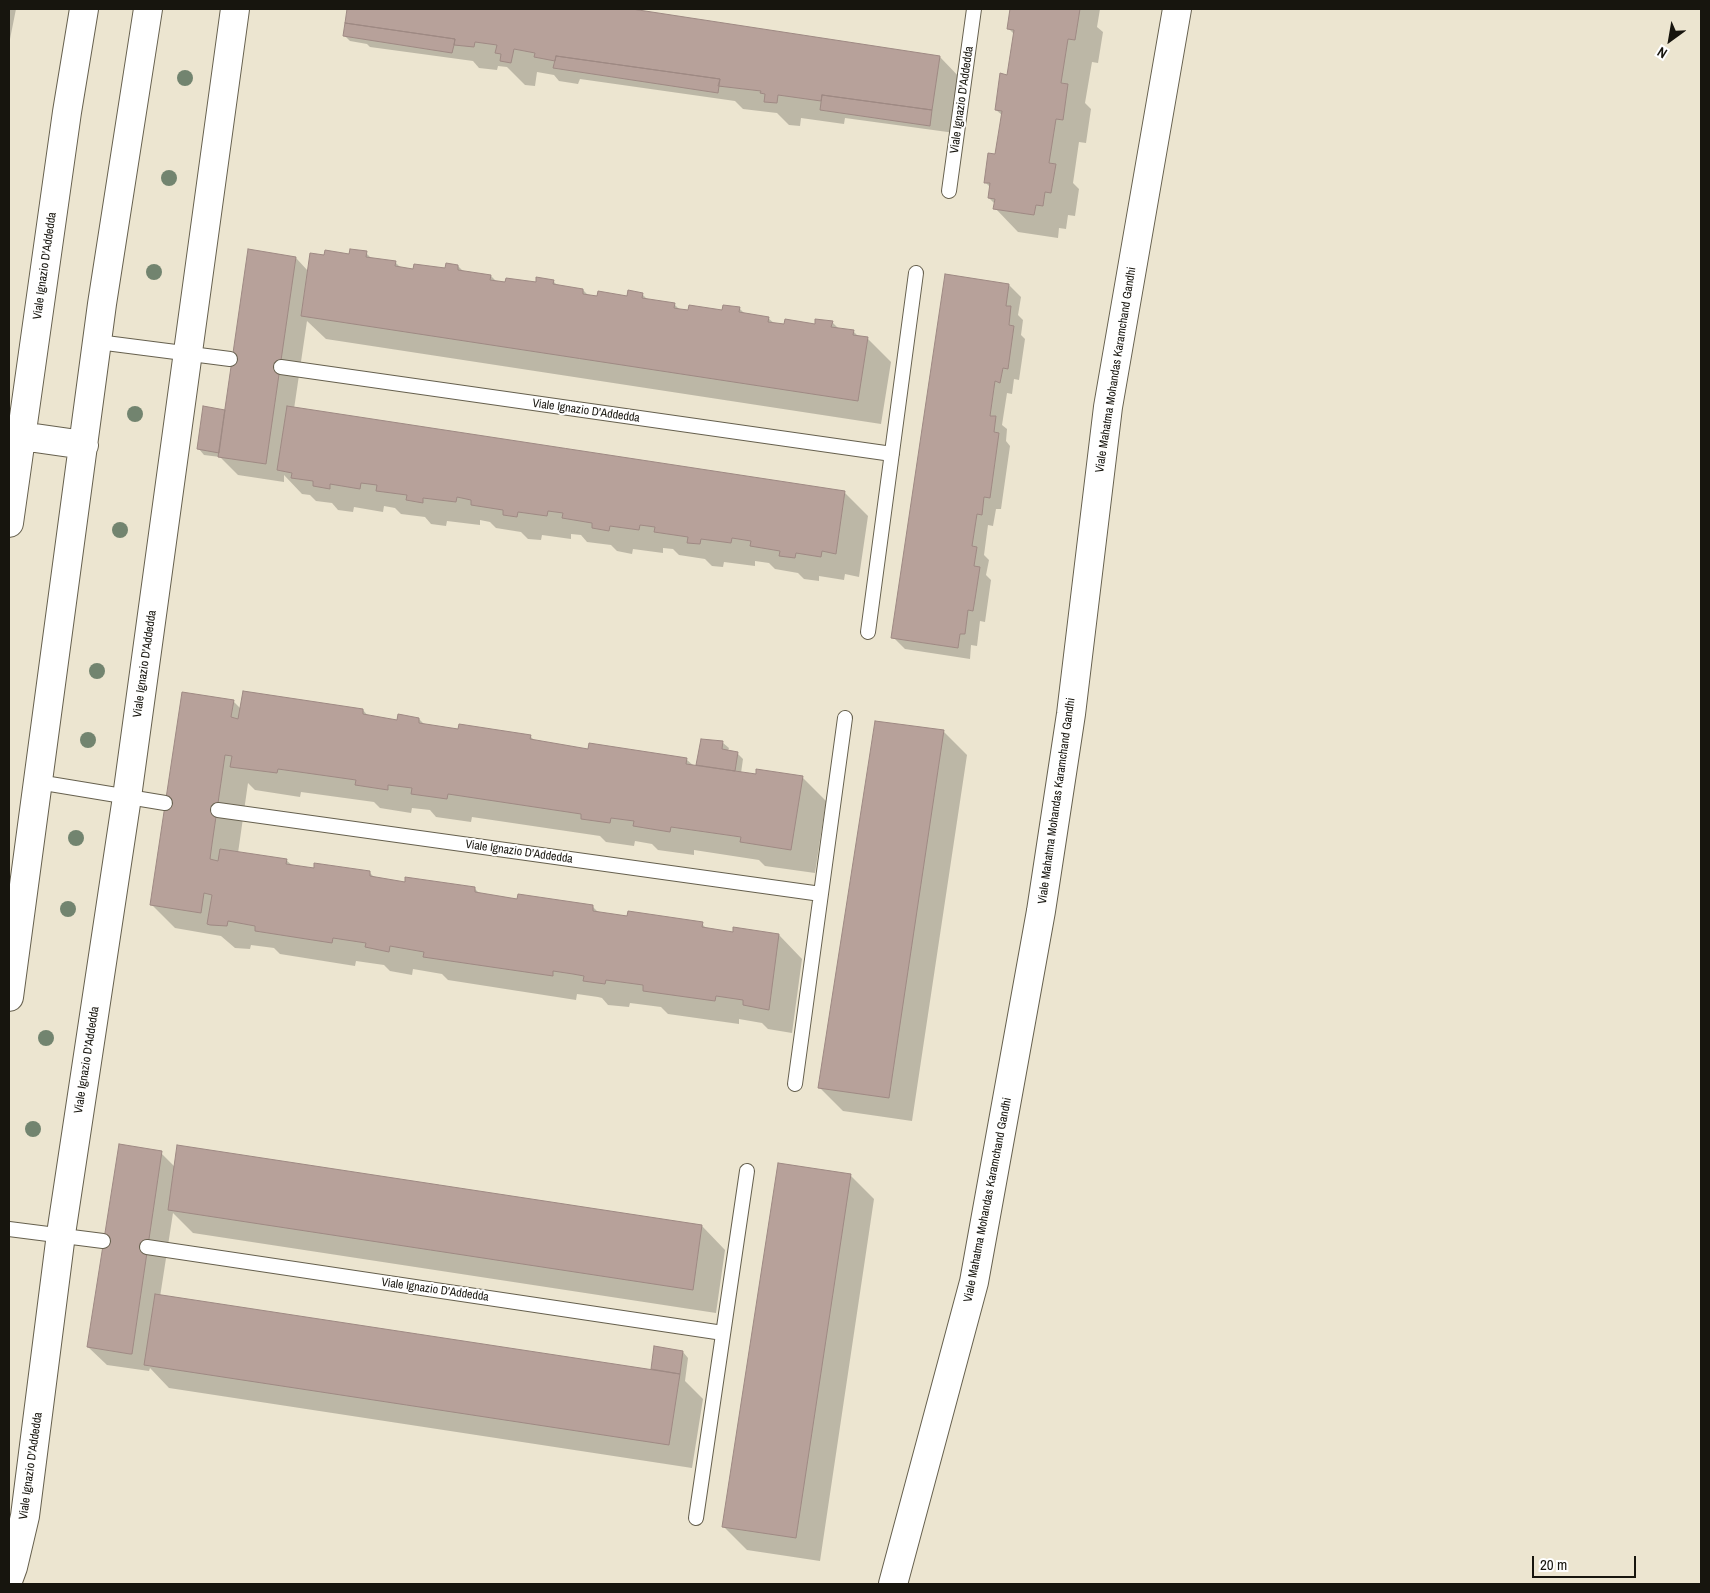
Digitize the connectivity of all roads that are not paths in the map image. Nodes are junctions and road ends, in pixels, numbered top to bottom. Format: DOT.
graph roads {
  1 [pos="84,9"];
  2 [pos="148,9"];
  3 [pos="235,9"];
  4 [pos="974,9"];
  5 [pos="1177,9"];
  6 [pos="949,191"];
  7 [pos="916,273"];
  8 [pos="98,342"];
  9 [pos="187,353"];
  10 [pos="230,359"];
  11 [pos="281,367"];
  12 [pos="21,436"];
  13 [pos="84,445"];
  14 [pos="892,454"];
  15 [pos="9,523"];
  16 [pos="868,632"];
  17 [pos="845,718"];
  18 [pos="38,782"];
  19 [pos="127,797"];
  20 [pos="165,803"];
  21 [pos="218,810"];
  22 [pos="821,894"];
  23 [pos="9,997"];
  24 [pos="795,1084"];
  25 [pos="747,1172"];
  26 [pos="9,1229"];
  27 [pos="61,1234"];
  28 [pos="103,1241"];
  29 [pos="147,1247"];
  30 [pos="723,1332"];
  31 [pos="696,1518"];
  32 [pos="9,1578"];
  33 [pos="893,1584"];
  1 -- 12 [label="street, Viale Ignazio D'Addedda"];
  2 -- 8 [label="street"];
  3 -- 9 [label="street, Viale Ignazio D'Addedda"];
  4 -- 6 [label="lane, Viale Ignazio D'Addedda"];
  5 -- 33 [label="street, Viale Mahatma Mohandas Karamchand Gandhi"];
  7 -- 14 [label="lane"];
  8 -- 9 [label="lane"];
  8 -- 13 [label="street"];
  9 -- 10 [label="lane"];
  9 -- 19 [label="street, Viale Ignazio D'Addedda"];
  11 -- 14 [label="lane, Viale Ignazio D'Addedda"];
  12 -- 13 [label="street"];
  12 -- 15 [label="street, Viale Ignazio D'Addedda"];
  13 -- 18 [label="street"];
  14 -- 16 [label="lane"];
  17 -- 22 [label="lane"];
  18 -- 19 [label="lane"];
  18 -- 23 [label="street"];
  19 -- 20 [label="lane"];
  19 -- 27 [label="street, Viale Ignazio D'Addedda"];
  21 -- 22 [label="lane, Viale Ignazio D'Addedda"];
  22 -- 24 [label="lane"];
  25 -- 30 [label="lane"];
  26 -- 27 [label="lane"];
  27 -- 28 [label="lane"];
  27 -- 32 [label="street, Viale Ignazio D'Addedda"];
  29 -- 30 [label="lane, Viale Ignazio D'Addedda"];
  30 -- 31 [label="lane"];
}
